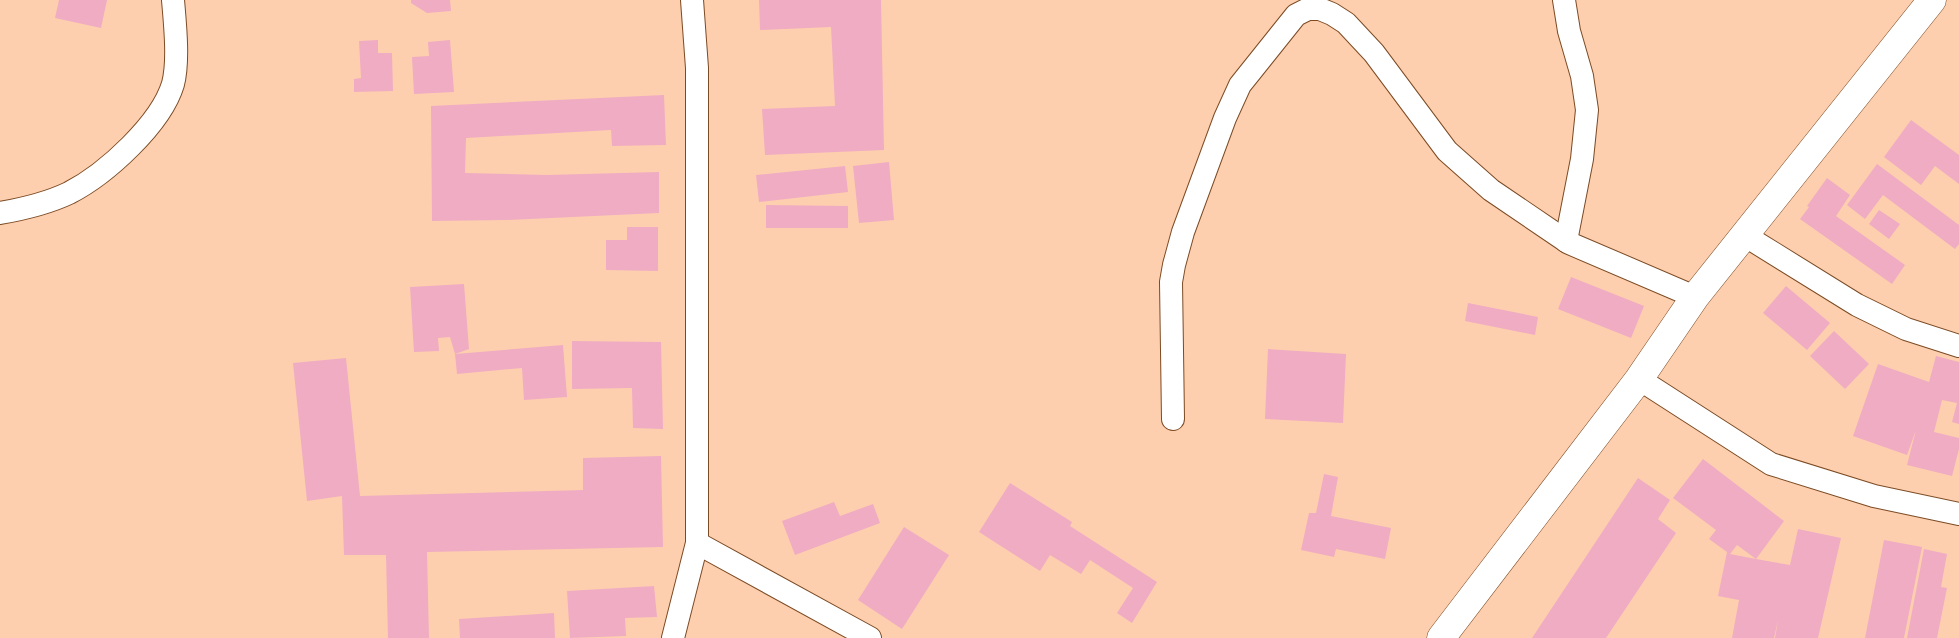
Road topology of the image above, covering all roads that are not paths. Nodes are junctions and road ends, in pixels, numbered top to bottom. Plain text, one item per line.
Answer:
1 (173, 0) edge
2 (692, 0) edge
3 (1564, 0) edge
4 (1932, 0) edge
5 (0, 213) edge
6 (1744, 235) junction
7 (1566, 241) junction
8 (1695, 297) junction
9 (1959, 346) edge
10 (1639, 379) junction
11 (1173, 419) dead end
12 (1959, 514) edge
13 (697, 543) junction
14 (672, 638) edge
15 (870, 638) edge
16 (1441, 638) edge

1 - 5 street
2 - 13 street
3 - 7 street
4 - 6 street
6 - 8 street
6 - 9 street
7 - 8 street
7 - 11 street
8 - 10 street
10 - 12 street
10 - 16 street
13 - 14 street
13 - 15 street

